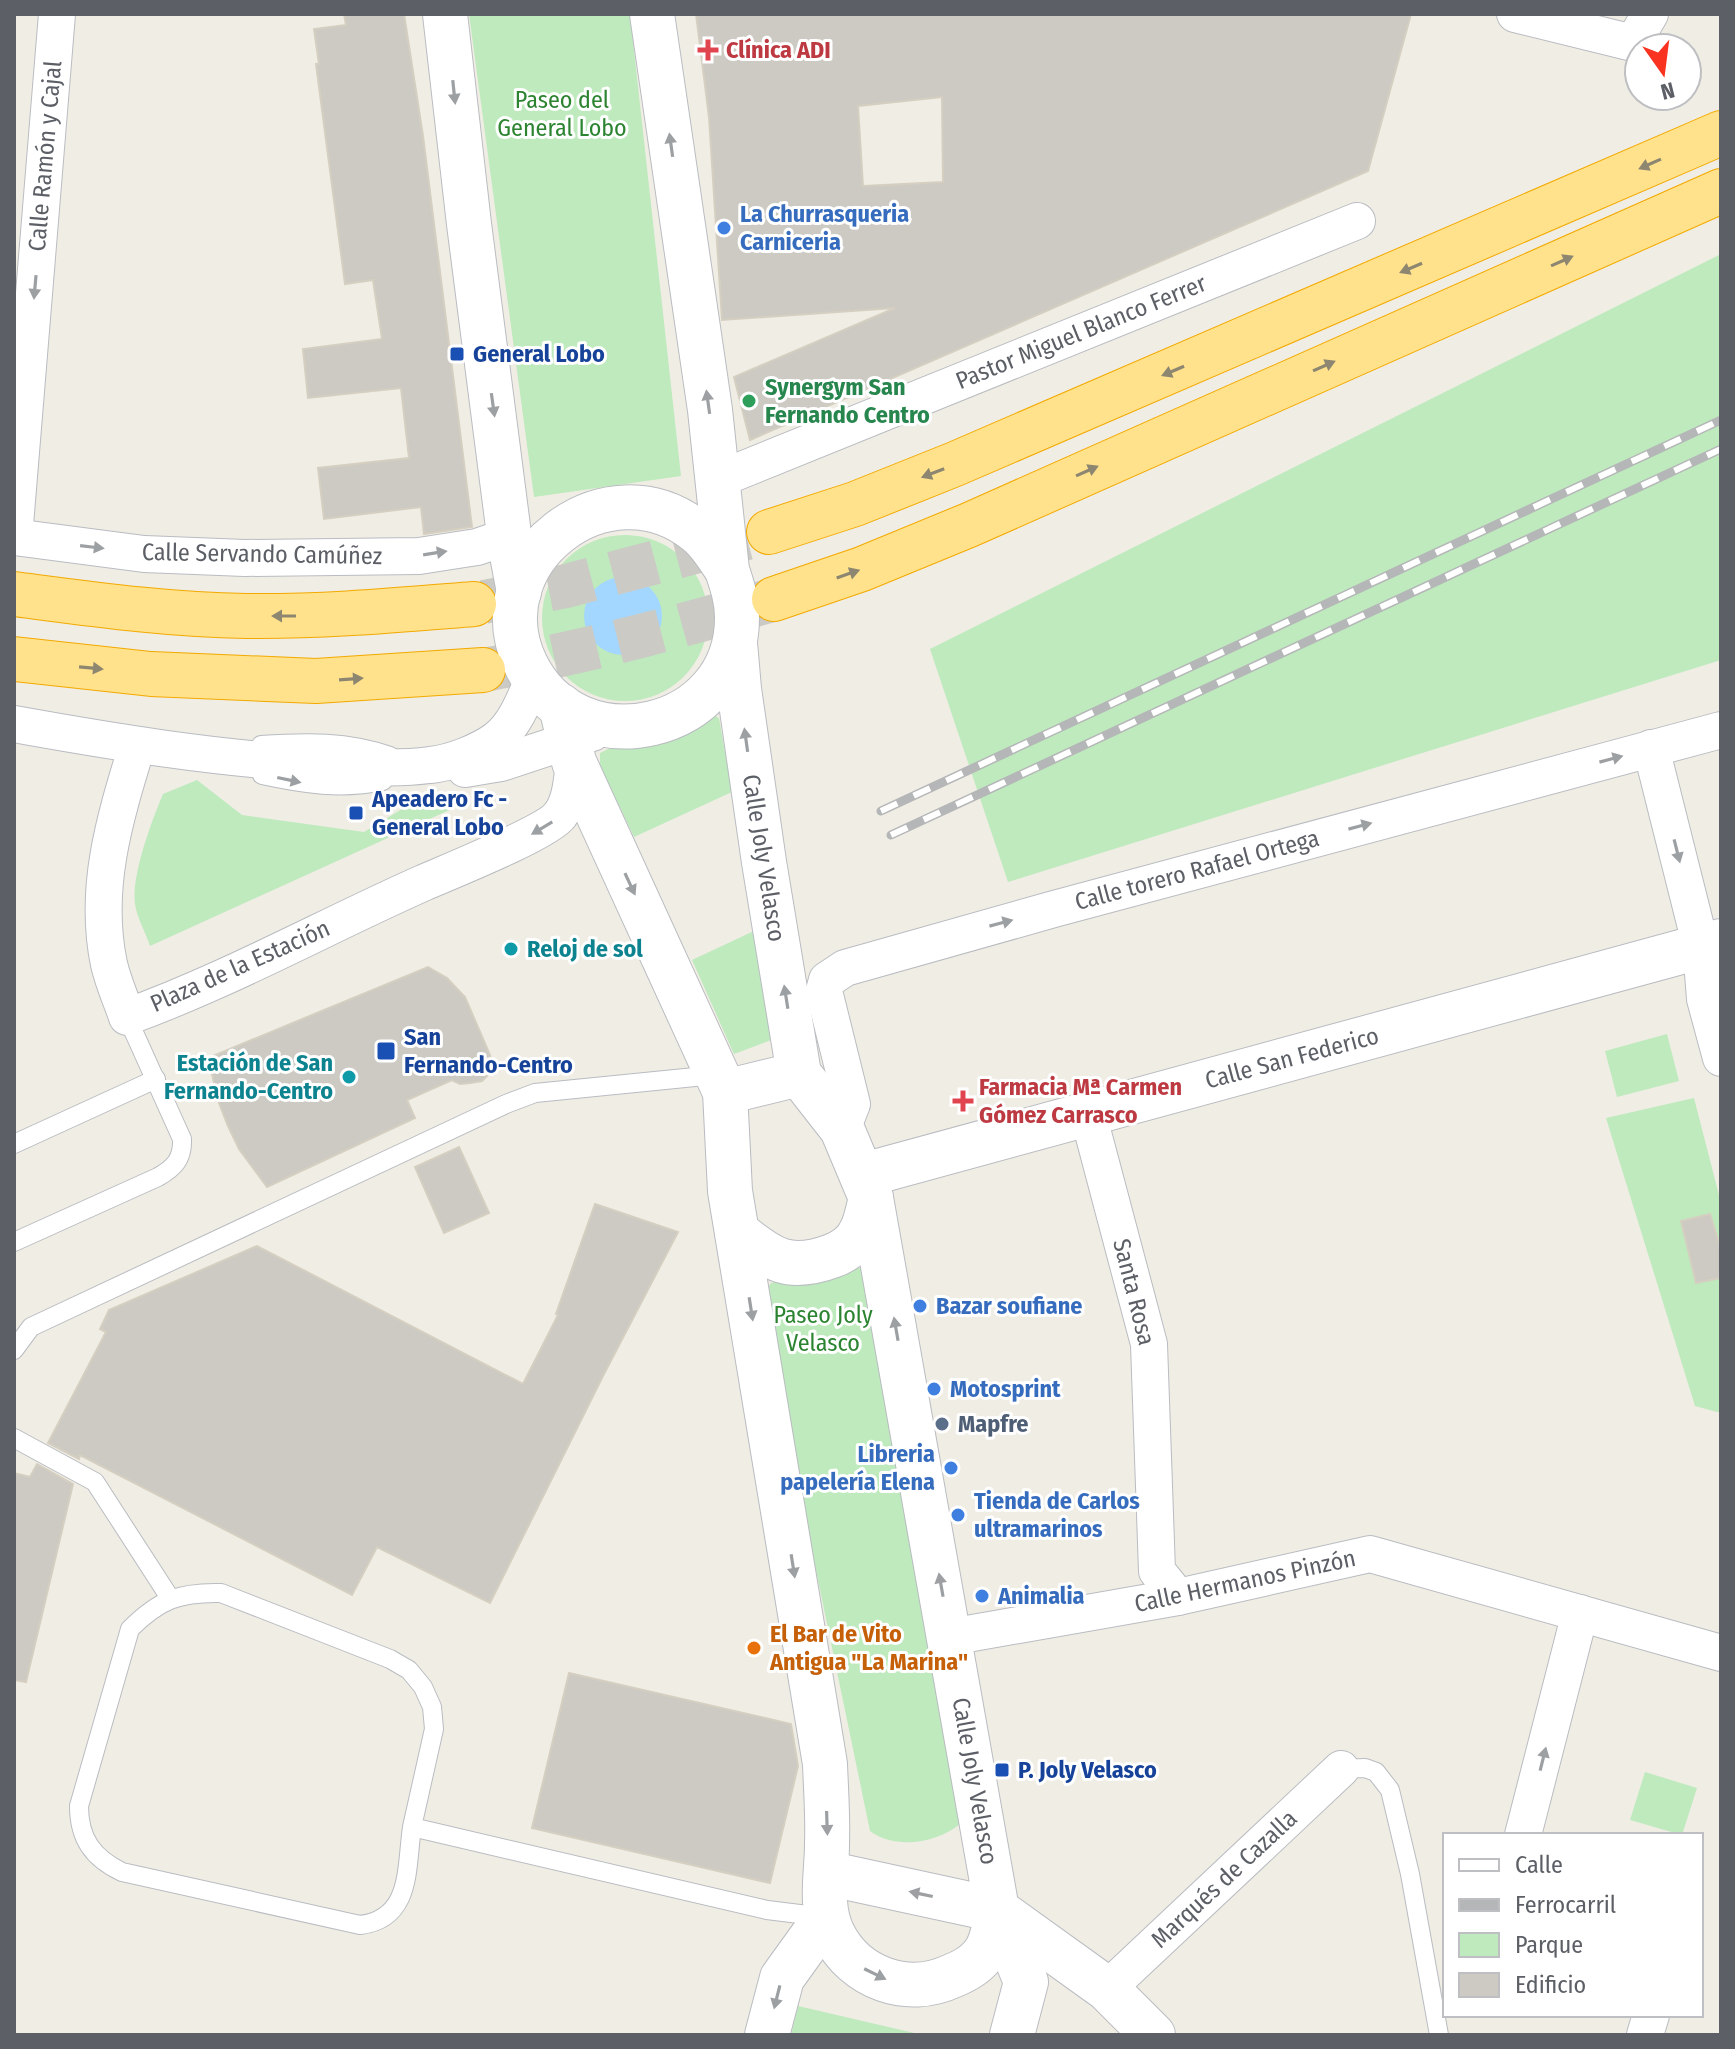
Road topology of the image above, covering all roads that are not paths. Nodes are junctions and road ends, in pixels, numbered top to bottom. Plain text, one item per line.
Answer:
1 (57, 14) edge
2 (445, 14) edge
3 (652, 14) edge
4 (1515, 14) edge
5 (1642, 28) edge
6 (1721, 133) edge
7 (1721, 191) edge
8 (1357, 221) dead end
9 (717, 480) junction
10 (769, 532) tunnel mouth
11 (509, 536) junction
12 (14, 537) edge
13 (727, 570) junction
14 (519, 592) junction
15 (14, 594) edge
16 (774, 599) tunnel mouth
17 (474, 604) tunnel mouth
18 (735, 643) junction
19 (14, 659) edge
20 (483, 670) tunnel mouth
21 (559, 721) junction
22 (14, 724) edge
23 (1721, 730) edge
24 (137, 746) junction
25 (1651, 748) junction
26 (424, 766) junction
27 (1711, 944) edge
28 (127, 1017) junction
29 (1721, 1058) edge
30 (799, 1074) junction
31 (156, 1079) junction
32 (721, 1083) junction
33 (1088, 1114) junction
34 (842, 1129) junction
35 (14, 1144) edge
36 (868, 1186) junction
37 (737, 1232) junction
38 (14, 1242) edge
39 (14, 1350) edge
40 (14, 1438) edge
41 (1168, 1584) junction
42 (170, 1598) junction
43 (1580, 1613) junction
44 (950, 1637) junction
45 (1721, 1653) edge
46 (1341, 1769) joint
47 (412, 1827) junction
48 (1524, 1833) edge
49 (826, 1873) junction
50 (997, 1910) junction
51 (826, 1917) junction
52 (1107, 1989) junction
53 (767, 2035) edge
54 (1012, 2035) edge
55 (1153, 2035) edge
56 (1439, 2035) edge

1 -> 12 street, Calle Ramón y Cajal
2 -> 11 street
9 -> 3 street
4 - 5 street
6 -> 10 highway
16 -> 7 highway
8 - 9 street, Pastor Miguel Blanco Ferrer
9 - 13 street
12 -> 11 street, Calle Servando Camúñez
11 - 14 street
13 - 14 street
13 - 18 street
14 - 21 street
17 -> 15 highway
18 - 21 street
30 -> 18 street, Calle Joly Velasco
19 -> 20 highway
21 - 26 street
21 - 26 street
21 -> 28 street, Plaza de la Estación
21 -> 32 street
22 - 24 street
23 - 25 street, Calle torero Rafael Ortega
24 - 26 street
24 - 28 street, Plaza de la Estación
25 -> 27 street
34 -> 25 street, Calle torero Rafael Ortega
27 - 29 street
27 - 33 street, Calle San Federico
28 - 31 lane
30 - 32 street
30 - 34 street
31 - 35 lane
31 - 38 lane
32 - 37 street
32 - 39 lane
33 - 36 street, Calle San Federico
33 - 41 street, Santa Rosa
34 - 36 street
36 - 37 street
44 -> 36 street, Calle Joly Velasco
37 -> 49 street
40 - 42 lane
41 - 43 street, Calle Hermanos Pinzón
41 - 44 street, Calle Hermanos Pinzón
42 - 47 lane
42 - 47 lane
43 - 45 street, Calle Hermanos Pinzón
48 -> 43 street
44 - 50 street, Calle Joly Velasco
46 - 52 street, Marqués de Cazalla
46 - 56 lane
47 - 51 lane
50 -> 49 street
49 - 51 street
51 -> 50 street
50 - 52 street
50 - 54 street, Calle Joly Velasco
51 -> 53 street
52 - 55 street

